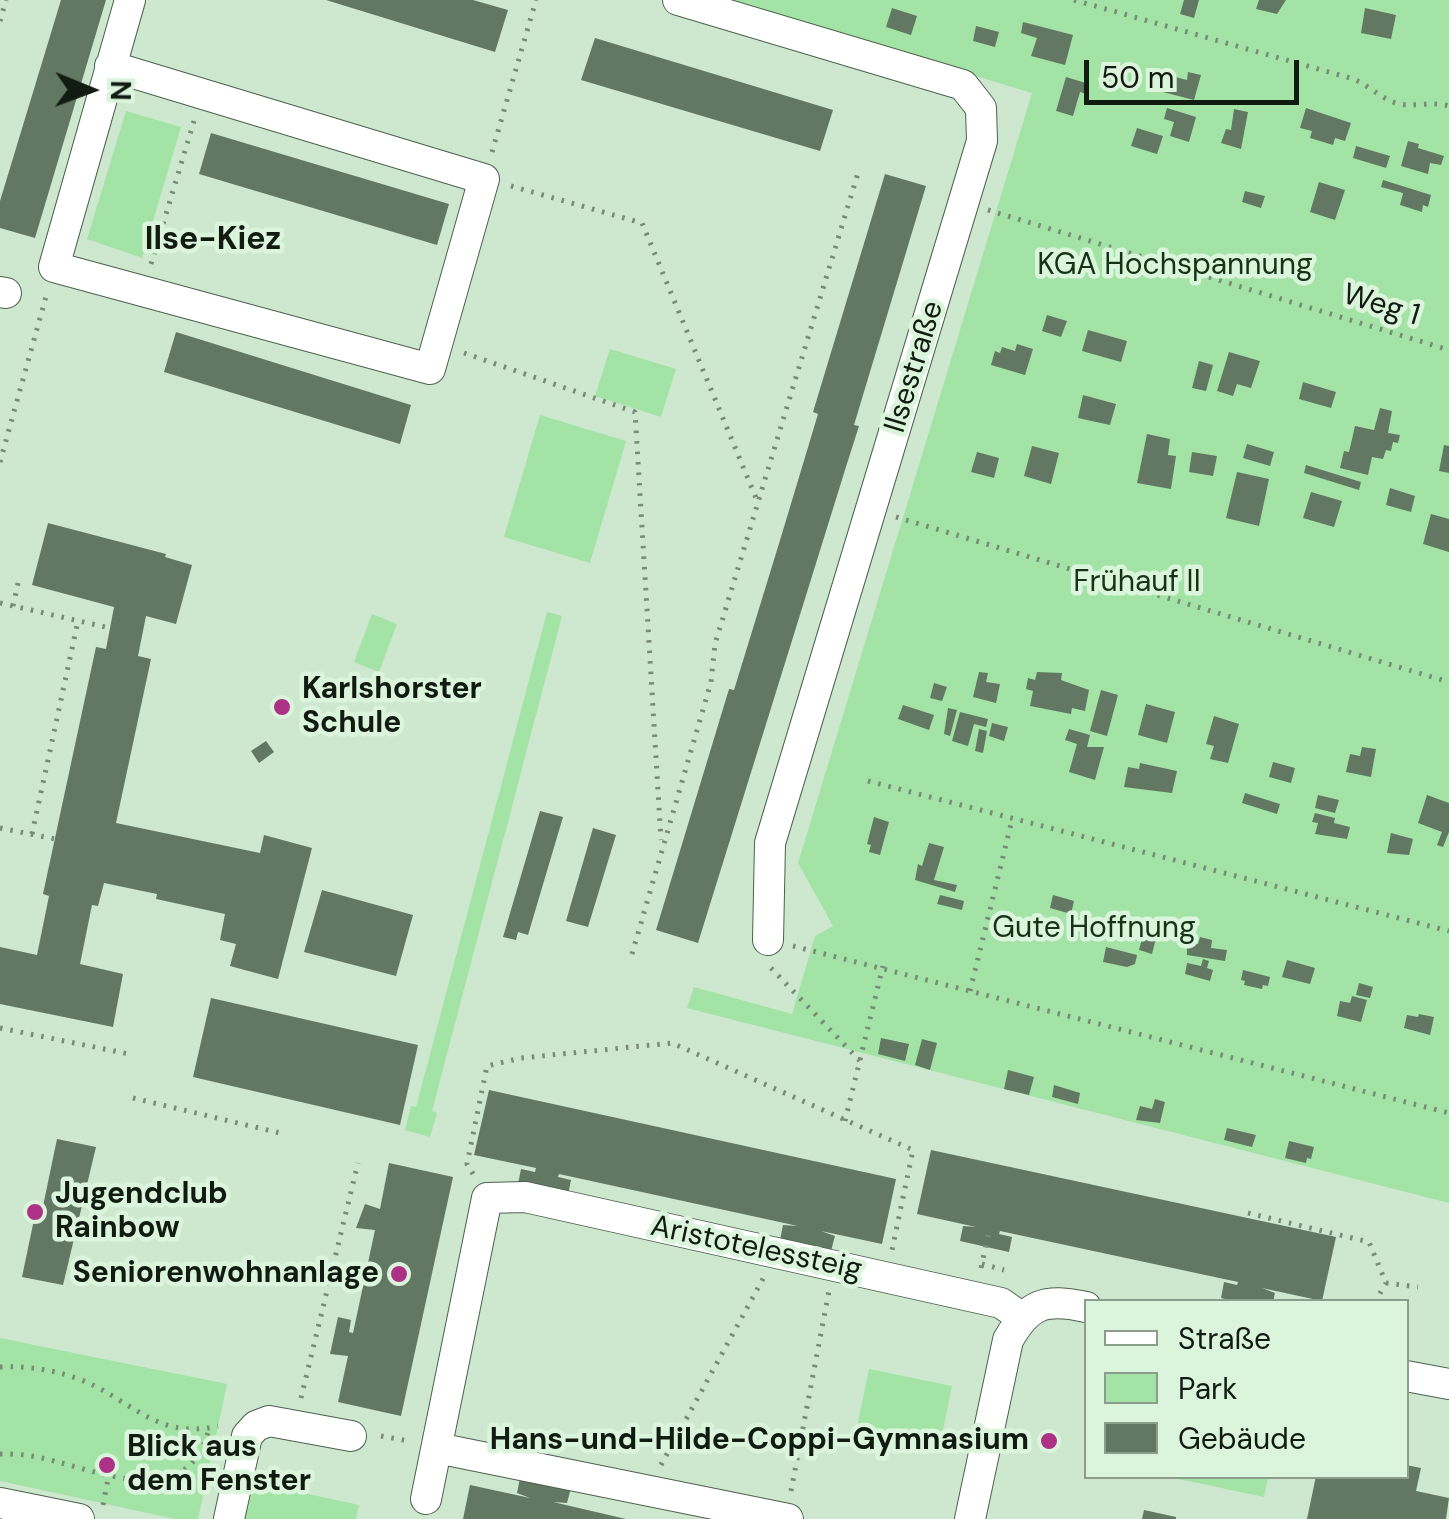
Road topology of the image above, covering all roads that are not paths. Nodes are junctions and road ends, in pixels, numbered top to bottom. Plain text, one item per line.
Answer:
1 (130, 0) edge
2 (678, 0) edge
3 (110, 66) junction
4 (768, 940) road end
5 (1084, 1307) edge
6 (1021, 1318) junction
7 (1409, 1377) edge
8 (1449, 1384) edge
9 (351, 1436) road end
10 (436, 1448) junction
11 (426, 1499) dead end
12 (0, 1503) edge
13 (91, 1513) edge
14 (229, 1519) edge
15 (787, 1519) edge
16 (970, 1519) edge

1 - 3 street
2 - 4 street, Ilsestraße
3 - 3 street
5 - 6 street
6 - 10 street, Aristotelessteig
6 - 16 street
7 - 8 street
9 - 14 street
10 - 11 street
10 - 15 street
12 - 13 street

